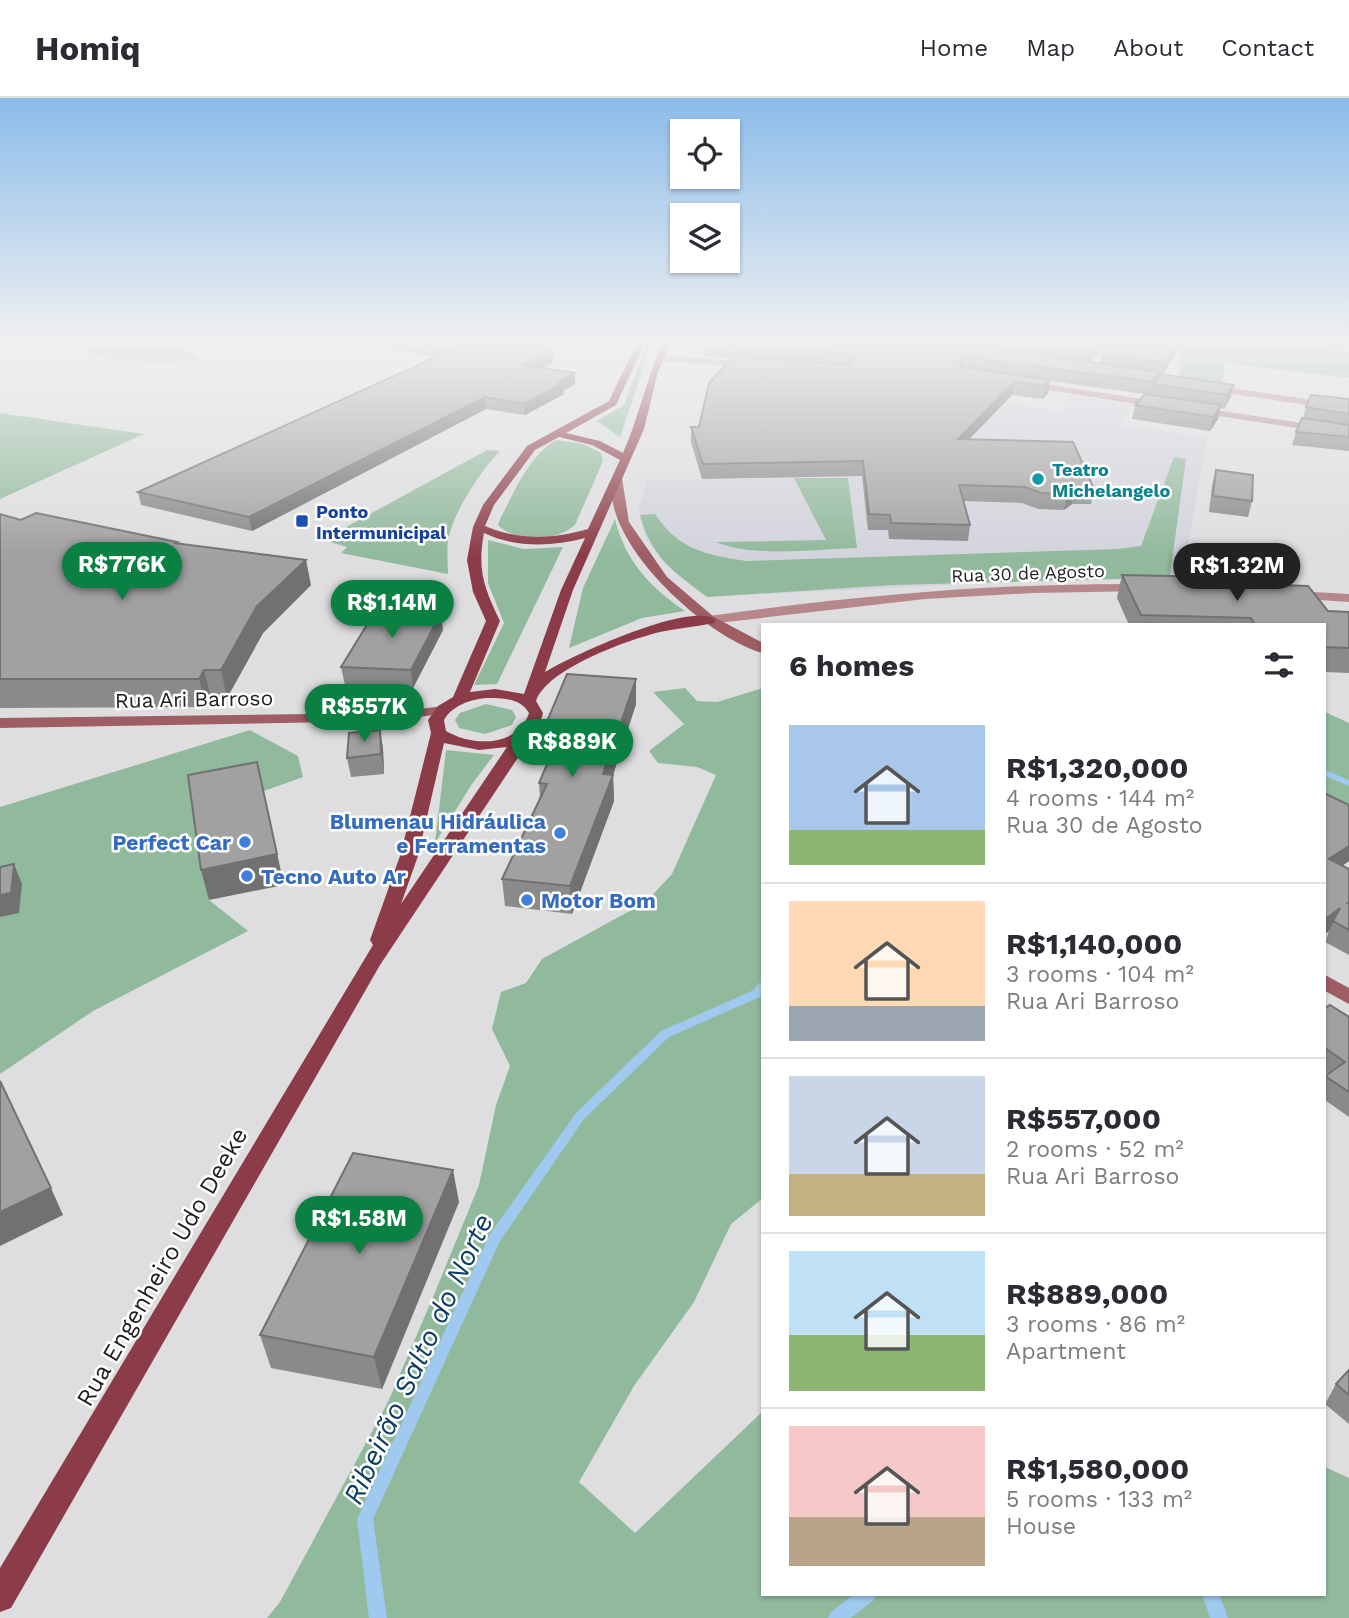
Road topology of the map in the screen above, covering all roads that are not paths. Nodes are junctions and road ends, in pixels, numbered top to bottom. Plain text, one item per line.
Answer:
1 (598, 414) edge
2 (643, 414) edge
3 (1223, 414) edge
4 (556, 433) junction
5 (1349, 433) edge
6 (626, 459) junction
7 (617, 478) junction
8 (479, 527) junction
9 (592, 532) junction
10 (1150, 588) edge
11 (1281, 594) edge
12 (1349, 598) edge
13 (709, 620) junction
14 (761, 648) edge
15 (534, 687) junction
16 (459, 700) junction
17 (528, 702) junction
18 (443, 710) junction
19 (389, 717) junction
20 (0, 723) edge
21 (438, 729) junction
22 (524, 734) junction
23 (371, 963) junction
24 (1326, 983) edge
25 (1349, 997) edge
26 (0, 1597) edge

1 - 4 main road
2 - 6 main road
3 - 5 street
4 - 6 main road
4 - 8 main road
6 - 7 main road
7 - 9 main road
7 - 13 main road
8 - 9 main road
8 - 16 main road
9 - 15 main road
10 - 13 street, Rua 30 de Agosto
11 - 12 street
13 - 14 main road
13 - 15 main road
15 - 17 main road
16 - 17 main road
16 - 18 main road
17 - 22 main road, Rua Engenheiro Udo Deeke
18 - 19 main road, Rua Ari Barroso
18 - 21 main road, Rua Engenheiro Udo Deeke
19 - 20 main road, Rua Ari Barroso
19 - 21 main road, Rua Ari Barroso
21 - 22 main road
21 - 23 main road, Rua Engenheiro Udo Deeke
22 - 23 main road, Rua Engenheiro Udo Deeke
23 - 26 main road, Rua Engenheiro Udo Deeke
24 - 25 main road

